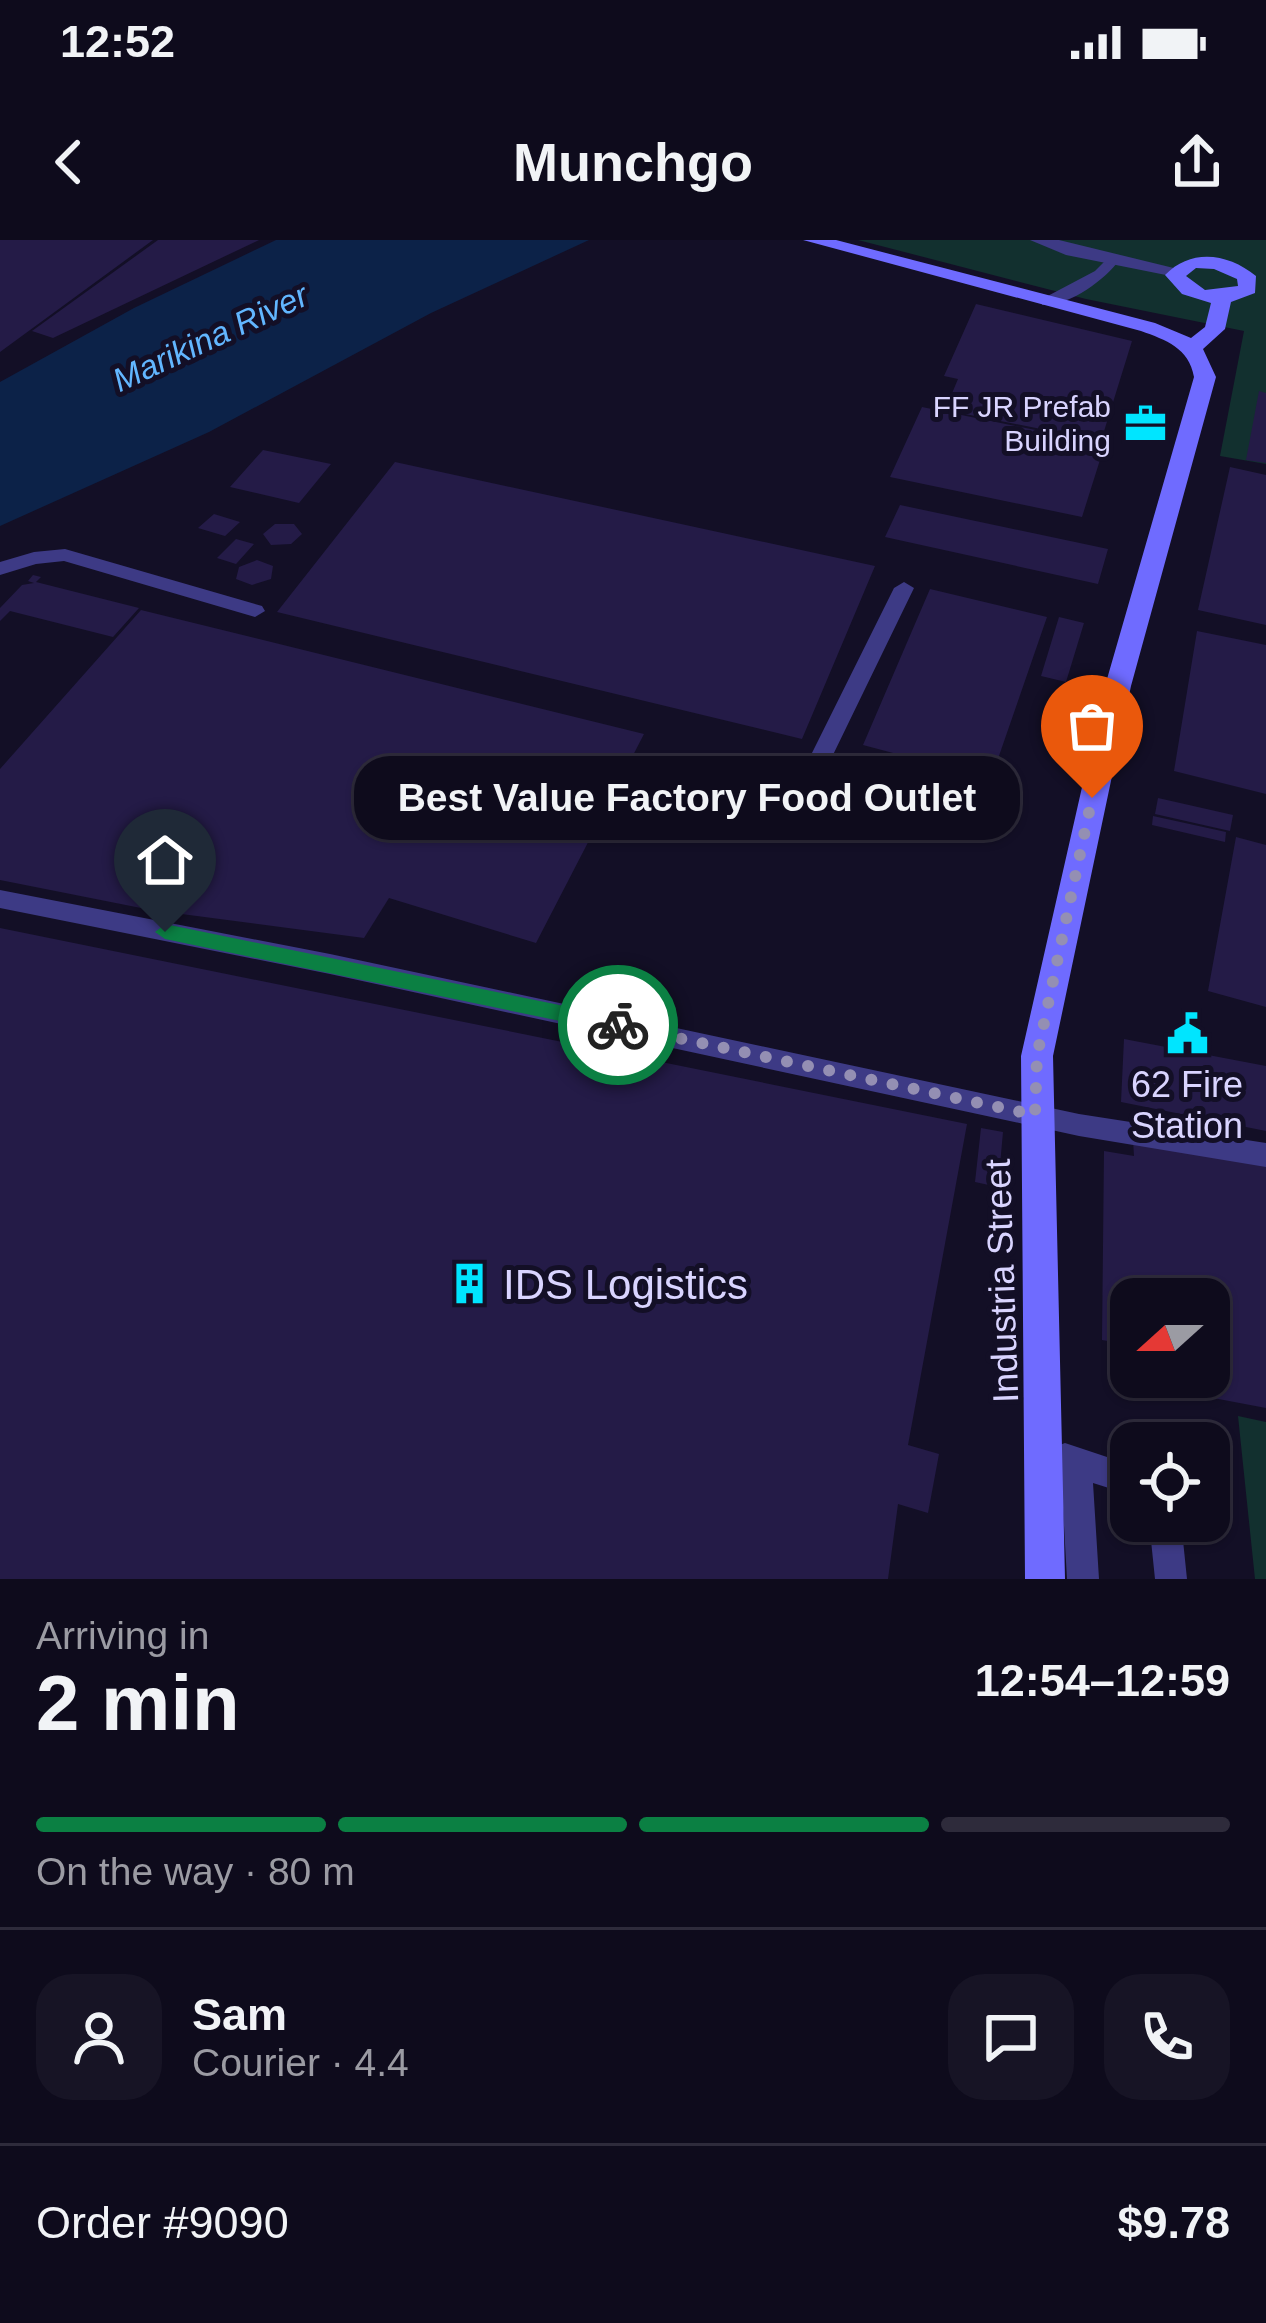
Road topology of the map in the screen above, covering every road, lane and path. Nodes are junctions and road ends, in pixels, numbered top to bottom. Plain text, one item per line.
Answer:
1 (813, 240) edge
2 (1040, 240) edge
3 (1076, 246) edge
4 (1112, 259) junction
5 (1176, 271) junction
6 (1244, 292) junction
7 (1222, 298) junction
8 (1266, 301) edge
9 (1048, 302) junction
10 (1192, 347) junction
11 (0, 569) edge
12 (904, 588) dead end
13 (255, 611) dead end
14 (819, 761) dead end
15 (0, 899) edge
16 (1035, 1115) junction
17 (1266, 1155) edge
18 (1044, 1452) junction
19 (1076, 1462) junction
20 (1110, 1473) edge
21 (1168, 1542) edge
22 (1045, 1579) edge
23 (1083, 1579) edge
24 (1171, 1579) edge

1 - 9 street
2 - 3 street
3 - 4 street
4 - 5 street
4 - 9 lane
5 - 6 street
5 - 7 street
6 - 7 street
6 - 8 street
7 - 10 street
9 - 10 street
10 - 16 street, Industria Street
11 - 13 lane
12 - 14 lane
15 - 16 lane
16 - 17 lane
16 - 18 street, Industria Street
18 - 19 lane
18 - 22 street, Industria Street
19 - 20 lane
19 - 23 lane
21 - 24 lane

